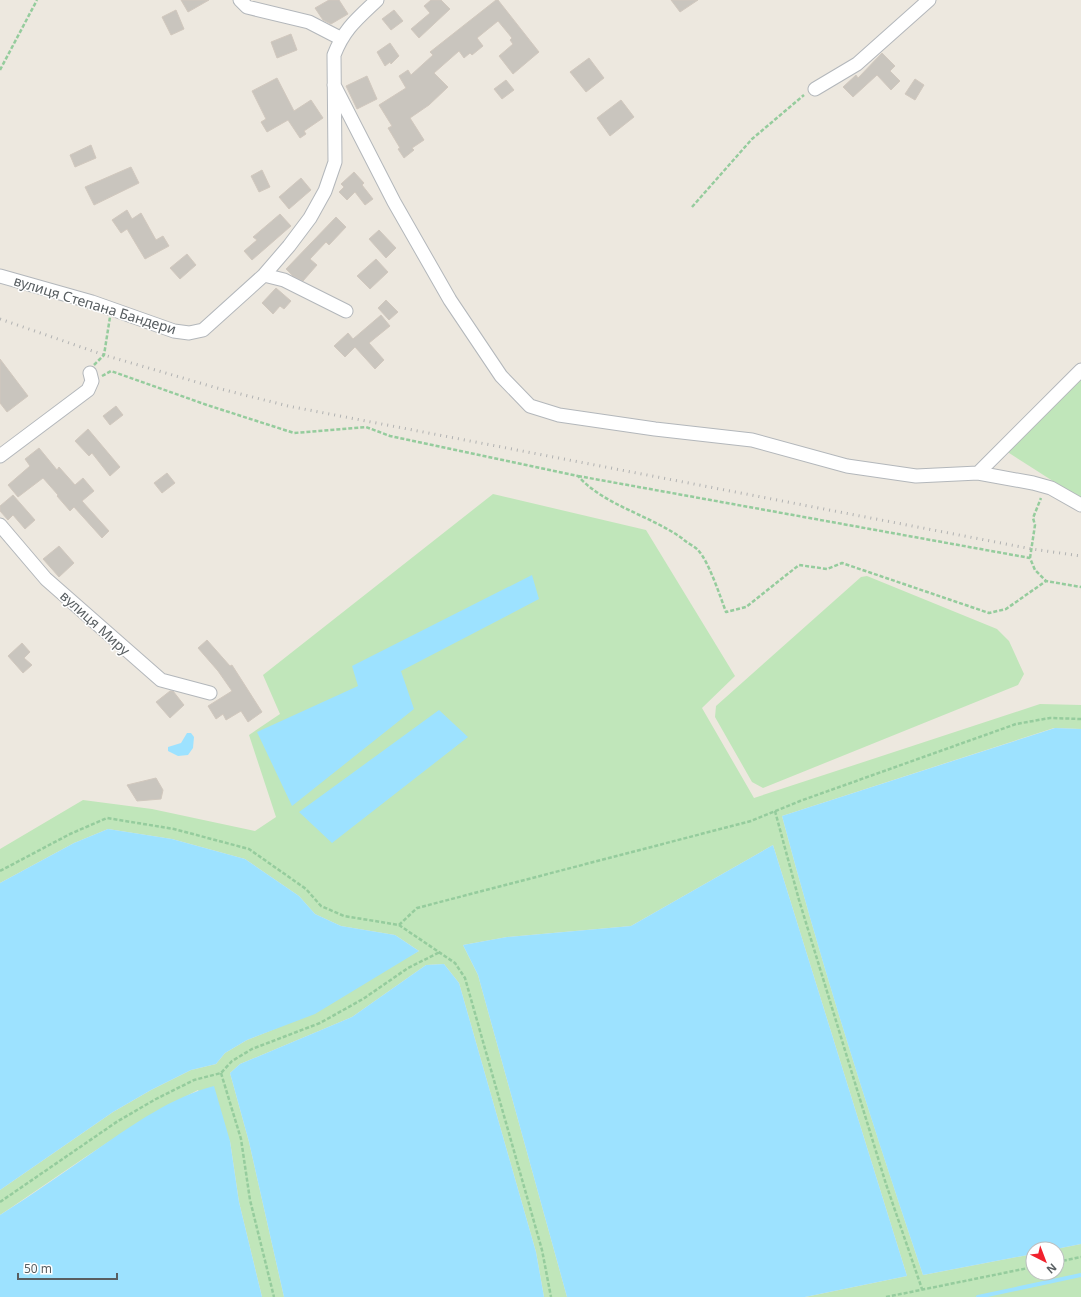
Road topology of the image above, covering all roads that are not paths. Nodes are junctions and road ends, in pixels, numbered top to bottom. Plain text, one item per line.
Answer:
1 (240, 0) edge
2 (377, 0) edge
3 (929, 0) edge
4 (340, 38) junction
5 (334, 85) junction
6 (815, 89) road end
7 (264, 275) junction
8 (0, 276) edge
9 (346, 311) dead end
10 (1081, 370) edge
11 (92, 373) road end
12 (0, 456) edge
13 (978, 473) junction
14 (1081, 505) edge
15 (0, 525) edge
16 (210, 693) dead end

1 - 4 street
2 - 4 street, вулиця Степана Бандери
3 - 6 street
4 - 5 street, вулиця Степана Бандери
5 - 7 street, вулиця Степана Бандери
5 - 13 street
7 - 8 street, вулиця Степана Бандери
7 - 9 street
10 - 13 street
11 - 12 street
13 - 14 street
15 - 16 street, вулиця Миру

